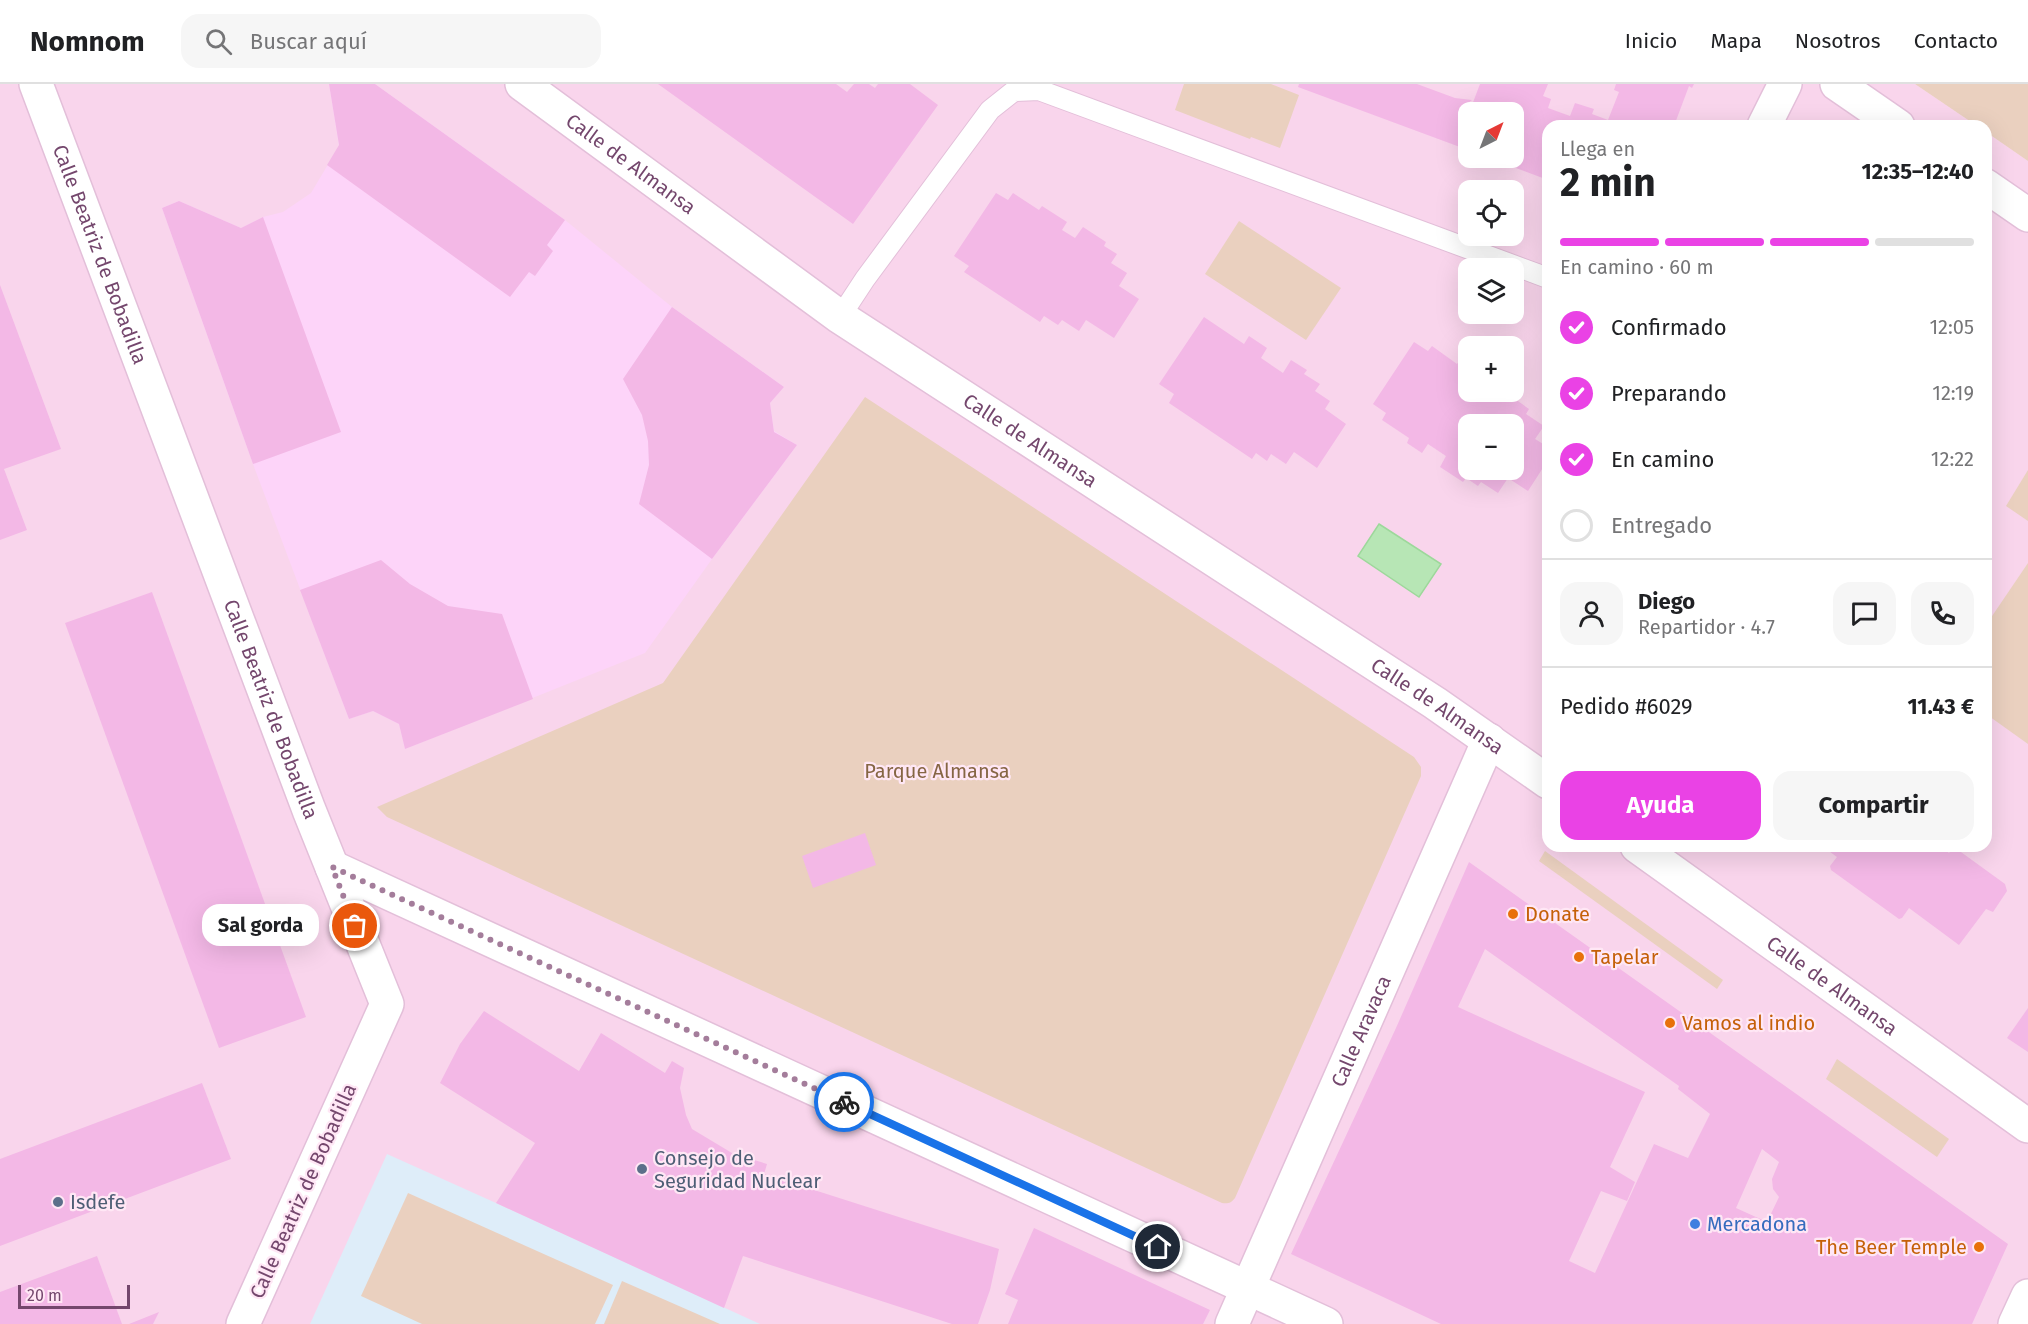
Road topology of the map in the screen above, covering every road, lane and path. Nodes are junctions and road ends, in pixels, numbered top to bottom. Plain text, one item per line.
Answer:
1 (36, 84) edge
2 (522, 84) edge
3 (1785, 84) edge
4 (1837, 84) edge
5 (1767, 120) edge
6 (1889, 120) edge
7 (1992, 190) edge
8 (2028, 215) edge
9 (1542, 276) edge
10 (840, 317) junction
11 (1489, 740) junction
12 (1542, 778) edge
13 (1645, 852) edge
14 (332, 867) junction
15 (2028, 1126) edge
16 (1246, 1288) junction
17 (2028, 1296) edge
18 (243, 1324) edge
19 (1232, 1324) edge
20 (1326, 1324) edge
21 (2016, 1324) edge

1 - 14 street, Calle Beatriz de Bobadilla
2 - 10 street, Calle de Almansa
3 - 5 street
4 - 6 street
7 - 8 street
9 - 10 lane
10 - 11 street, Calle de Almansa
11 - 12 street, Calle de Almansa
11 - 16 street, Calle Aravaca
13 - 15 street, Calle de Almansa
14 - 16 street
14 - 18 street, Calle Beatriz de Bobadilla
16 - 19 street, Calle Aravaca
16 - 20 street
17 - 21 street

